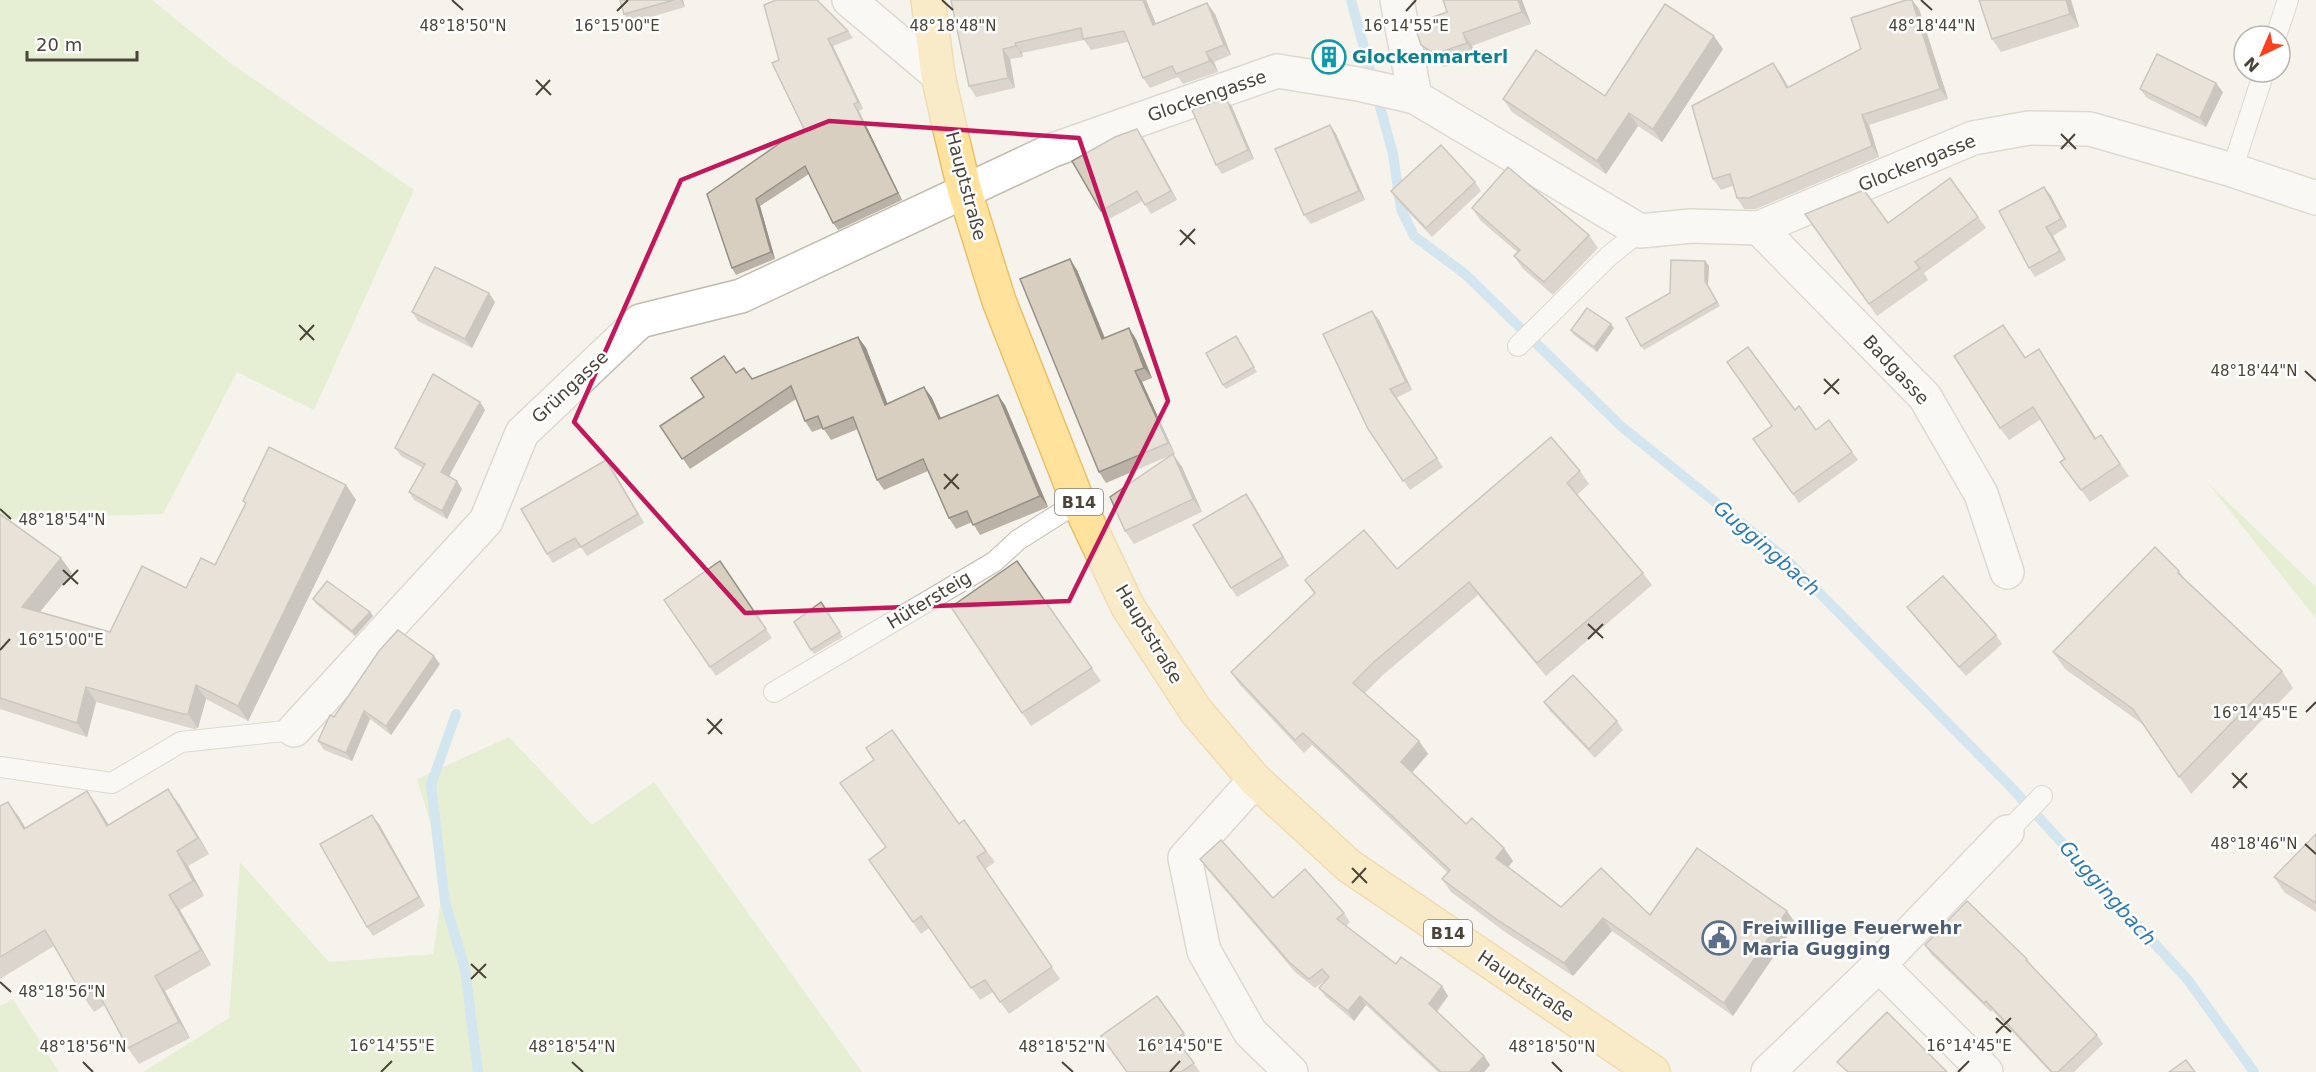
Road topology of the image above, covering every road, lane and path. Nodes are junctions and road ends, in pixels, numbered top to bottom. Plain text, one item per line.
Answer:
1 (849, 0) edge
2 (928, 0) edge
3 (1397, 0) edge
4 (2288, 0) edge
5 (2280, 24) edge
6 (938, 75) junction
7 (2260, 84) edge
8 (1406, 95) junction
9 (2232, 170) junction
10 (965, 192) junction
11 (2316, 198) edge
12 (1759, 228) junction
13 (1640, 231) junction
14 (1520, 344) dead end
15 (1078, 502) junction
16 (2007, 572) dead end
17 (774, 692) dead end
18 (294, 730) joint
19 (0, 766) edge
20 (1255, 780) junction
21 (2042, 796) dead end
22 (2007, 832) joint
23 (1879, 965) junction
24 (1291, 1072) edge
25 (1653, 1072) edge
26 (1768, 1072) edge
27 (1986, 1072) edge

1 - 6 street
2 - 6 main road, Hauptstraße / B14
3 - 8 street
4 - 5 lane
6 - 10 main road, Hauptstraße / B14
7 - 9 lane
8 - 10 street, Glockengasse
8 - 13 street, Glockengasse
9 - 11 street, Glockengasse
9 - 12 street, Glockengasse
10 - 15 main road, Hauptstraße / B14
10 - 18 street, Grüngasse
12 - 13 street, Glockengasse
12 - 16 street, Badgasse
13 - 14 lane
15 - 17 lane, Hütersteig
15 - 20 main road, Hauptstraße / B14
18 - 19 lane
20 - 24 street
20 - 25 main road, Hauptstraße / B14
21 - 22 lane
22 - 23 street
23 - 26 street
23 - 27 street

